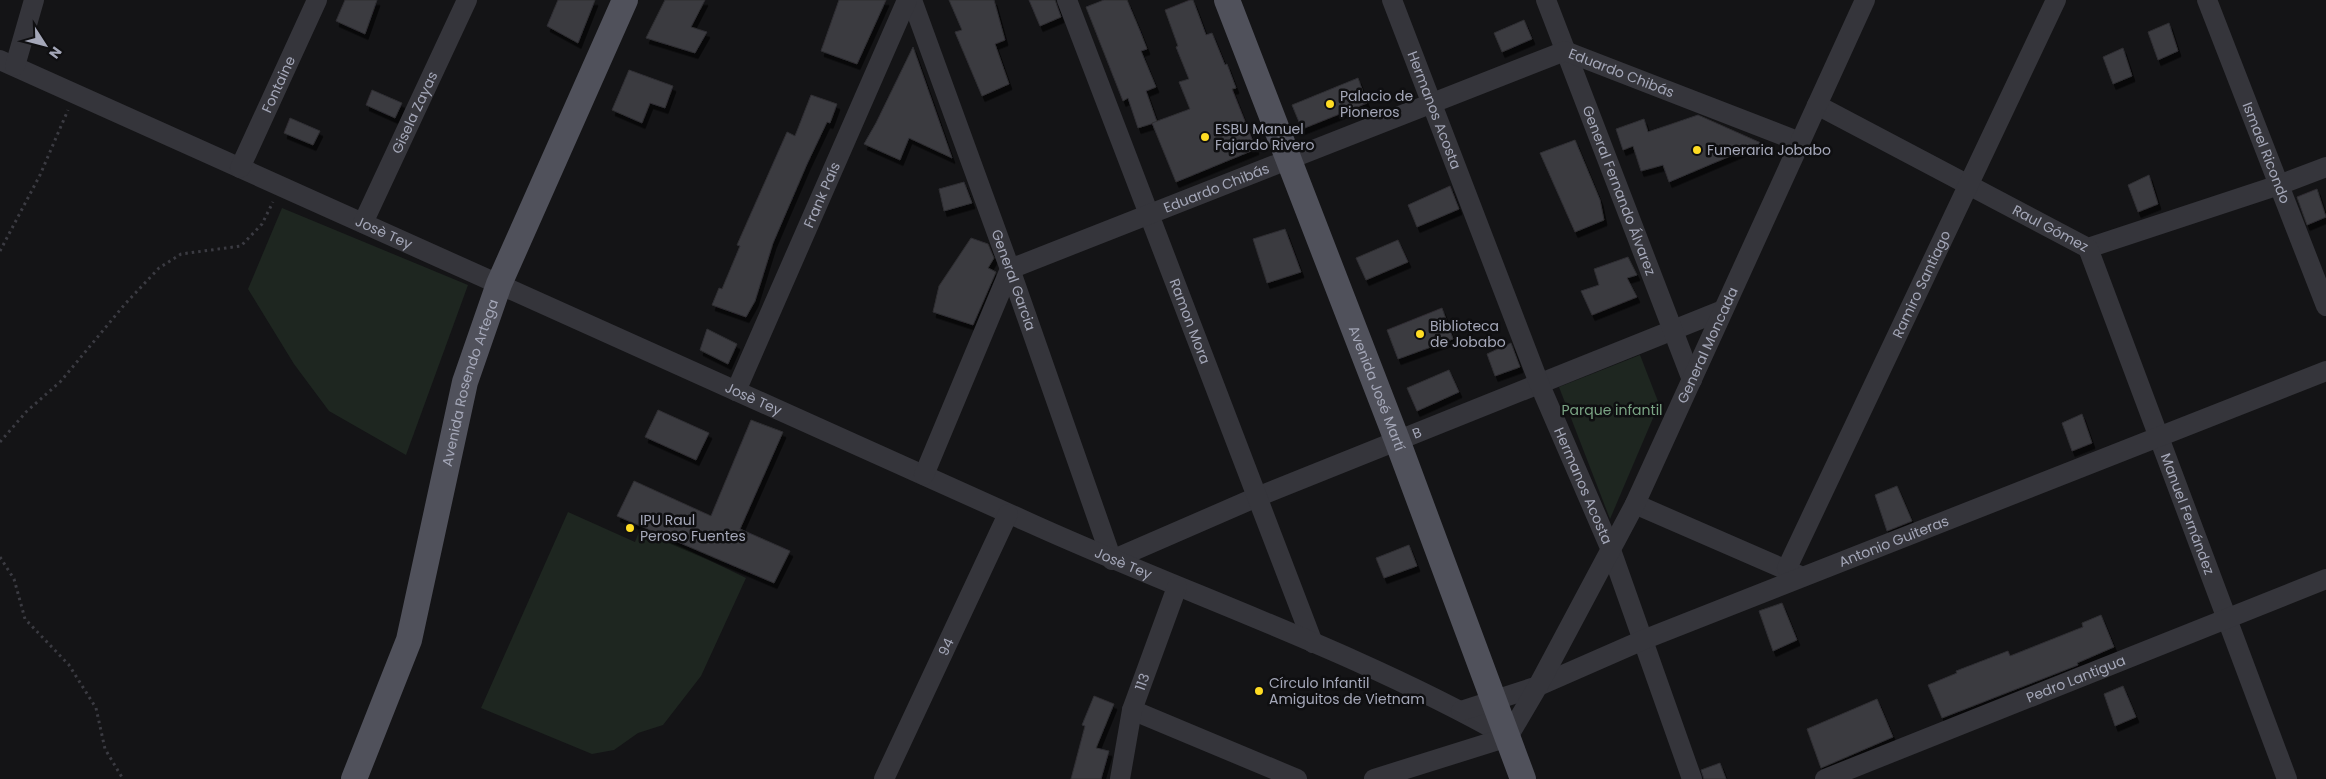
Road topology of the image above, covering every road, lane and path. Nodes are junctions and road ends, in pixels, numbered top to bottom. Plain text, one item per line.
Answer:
1 (34, 0) edge
2 (317, 0) edge
3 (467, 0) edge
4 (625, 0) edge
5 (907, 0) edge
6 (912, 0) edge
7 (1067, 0) edge
8 (1227, 0) edge
9 (1392, 0) edge
10 (1546, 0) edge
11 (1865, 0) edge
12 (2056, 0) edge
13 (2207, 0) edge
14 (1565, 51) junction
15 (7, 63) edge
16 (76, 94) junction
17 (1432, 103) junction
18 (1817, 105) junction
19 (1800, 142) junction
20 (1288, 159) junction
21 (2326, 167) edge
22 (240, 168) junction
23 (1968, 185) junction
24 (2279, 185) junction
25 (280, 186) junction
26 (1149, 214) junction
27 (363, 223) junction
28 (2088, 248) junction
29 (0, 251) edge
30 (1010, 269) junction
31 (499, 284) junction
32 (2326, 306) edge
33 (1724, 310) junction
34 (1672, 330) junction
35 (2326, 371) edge
36 (1692, 380) junction
37 (1539, 383) junction
38 (736, 391) junction
39 (2160, 436) junction
40 (1397, 440) junction
41 (0, 442) edge
42 (924, 476) junction
43 (1257, 497) junction
44 (1635, 504) junction
45 (1008, 514) junction
46 (1611, 550) junction
47 (0, 556) edge
48 (1112, 560) junction
49 (1795, 573) junction
50 (2326, 579) edge
51 (1176, 587) junction
52 (2226, 619) junction
53 (1643, 640) junction
54 (1313, 643) junction
55 (1538, 686) junction
56 (1493, 700) junction
57 (1132, 710) junction
58 (1461, 710) junction
59 (1508, 736) junction
60 (123, 779) edge
61 (354, 779) edge
62 (884, 779) edge
63 (1120, 779) edge
64 (1297, 779) edge
65 (1374, 779) edge
66 (1523, 779) edge
67 (1692, 779) edge
68 (1825, 779) edge
69 (2287, 779) edge

1 - 15 street
2 - 22 street, Fontaine
3 - 27 street, Gisela Zayas
4 - 31 main road, Avenida Rosendo Artega
5 - 38 street, Frank País
6 - 30 street, General Garcia
7 - 26 street, Ramon Mora
8 - 20 main road, Avenida José Martí
9 - 17 street, Hermanos Acosta
10 - 14 street, General Fernando Álvarez
11 - 18 street, General Moncada
12 - 23 street, Ramiro Santiago
13 - 24 street, Ismael Ricondo
14 - 17 street, Eduardo Chibás
14 - 19 street, Eduardo Chibás
14 - 34 street, General Fernando Álvarez
15 - 16 street, Josè Tey
16 - 22 street, Josè Tey
16 - 29 path
17 - 20 street, Eduardo Chibás
17 - 37 street, Hermanos Acosta
18 - 19 street, General Moncada
18 - 23 street, Raul Gómez
19 - 33 street, General Moncada
20 - 26 street, Eduardo Chibás
20 - 40 main road, Avenida José Martí
21 - 24 street, Raul Gómez
22 - 25 street, Josè Tey
23 - 28 street, Raul Gómez
23 - 49 street, Ramiro Santiago
24 - 28 street, Raul Gómez
24 - 32 street, Ismael Ricondo
25 - 27 street, Josè Tey
25 - 41 path
26 - 30 street, Eduardo Chibás
26 - 43 street, Ramon Mora
27 - 31 street, Josè Tey
28 - 39 street, Manuel Fernández
30 - 42 street
30 - 48 street, General Garcia
31 - 38 street, Josè Tey
31 - 61 main road, Avenida Rosendo Artega
33 - 34 street, B
33 - 36 street, General Moncada
34 - 36 street, General Fernando Álvarez
34 - 37 street, B
35 - 39 street, Antonio Guiteras
36 - 44 street, General Moncada
37 - 40 street, B
37 - 46 street, Hermanos Acosta
38 - 42 street, Josè Tey
39 - 49 street, Antonio Guiteras
39 - 52 street, Manuel Fernández
40 - 43 street, B
40 - 56 main road, Avenida José Martí
42 - 45 street, Josè Tey
43 - 48 street, B
43 - 54 street, Ramon Mora
44 - 46 street, General Moncada
44 - 49 street
45 - 48 street, Josè Tey
45 - 62 street, 94
46 - 53 street, Hermanos Acosta
46 - 55 street, General Moncada
47 - 60 path
48 - 51 street, Josè Tey
49 - 53 street, Antonio Guiteras
50 - 52 street, Pedro Lantigua
51 - 54 street, Josè Tey
51 - 57 street, 113
52 - 68 street, Pedro Lantigua
52 - 69 street, Manuel Fernández
53 - 55 street, Antonio Guiteras
53 - 67 street, Hermanos Acosta
54 - 58 street, Josè Tey
55 - 56 street, Antonio Guiteras
55 - 59 street, General Moncada
56 - 58 street, Antonio Guiteras
56 - 59 main road, Avenida José Martí
57 - 63 street, 113
57 - 64 street
58 - 59 street, Josè Tey
59 - 65 street
59 - 66 main road, Avenida José Martí

